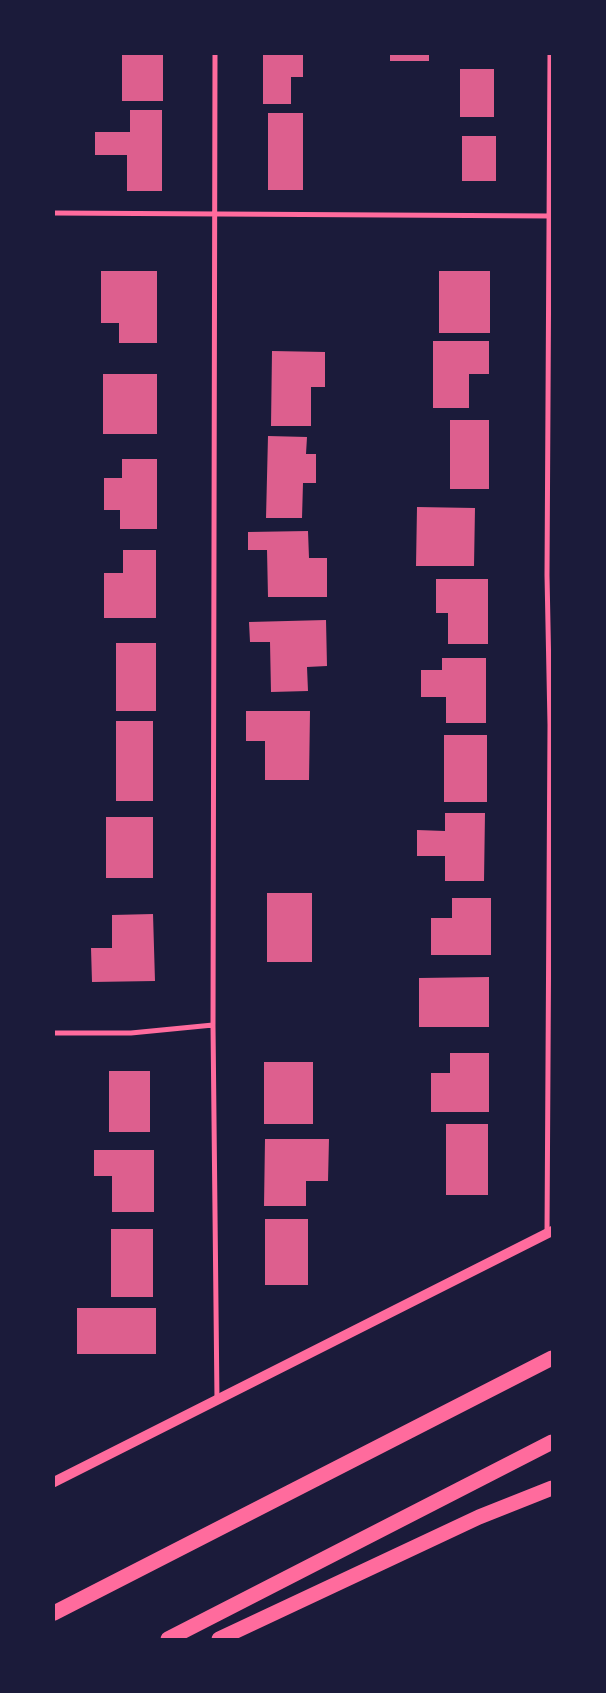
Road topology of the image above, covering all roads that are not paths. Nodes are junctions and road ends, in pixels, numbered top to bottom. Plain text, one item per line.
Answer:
1 (215, 54) edge
2 (550, 54) edge
3 (54, 213) edge
4 (214, 214) junction
5 (551, 216) edge
6 (213, 1025) junction
7 (54, 1033) edge
8 (549, 1232) edge
9 (552, 1358) edge
10 (217, 1400) junction
11 (552, 1442) edge
12 (54, 1482) edge
13 (552, 1488) edge
14 (54, 1613) edge
15 (168, 1639) edge
16 (219, 1639) edge

1 - 4 street
2 - 5 street
3 - 4 street
4 - 5 street
4 - 6 street
5 - 8 street
6 - 7 street
6 - 10 street
8 - 10 main road
9 - 14 highway
10 - 12 main road
11 - 15 highway
13 - 16 highway

